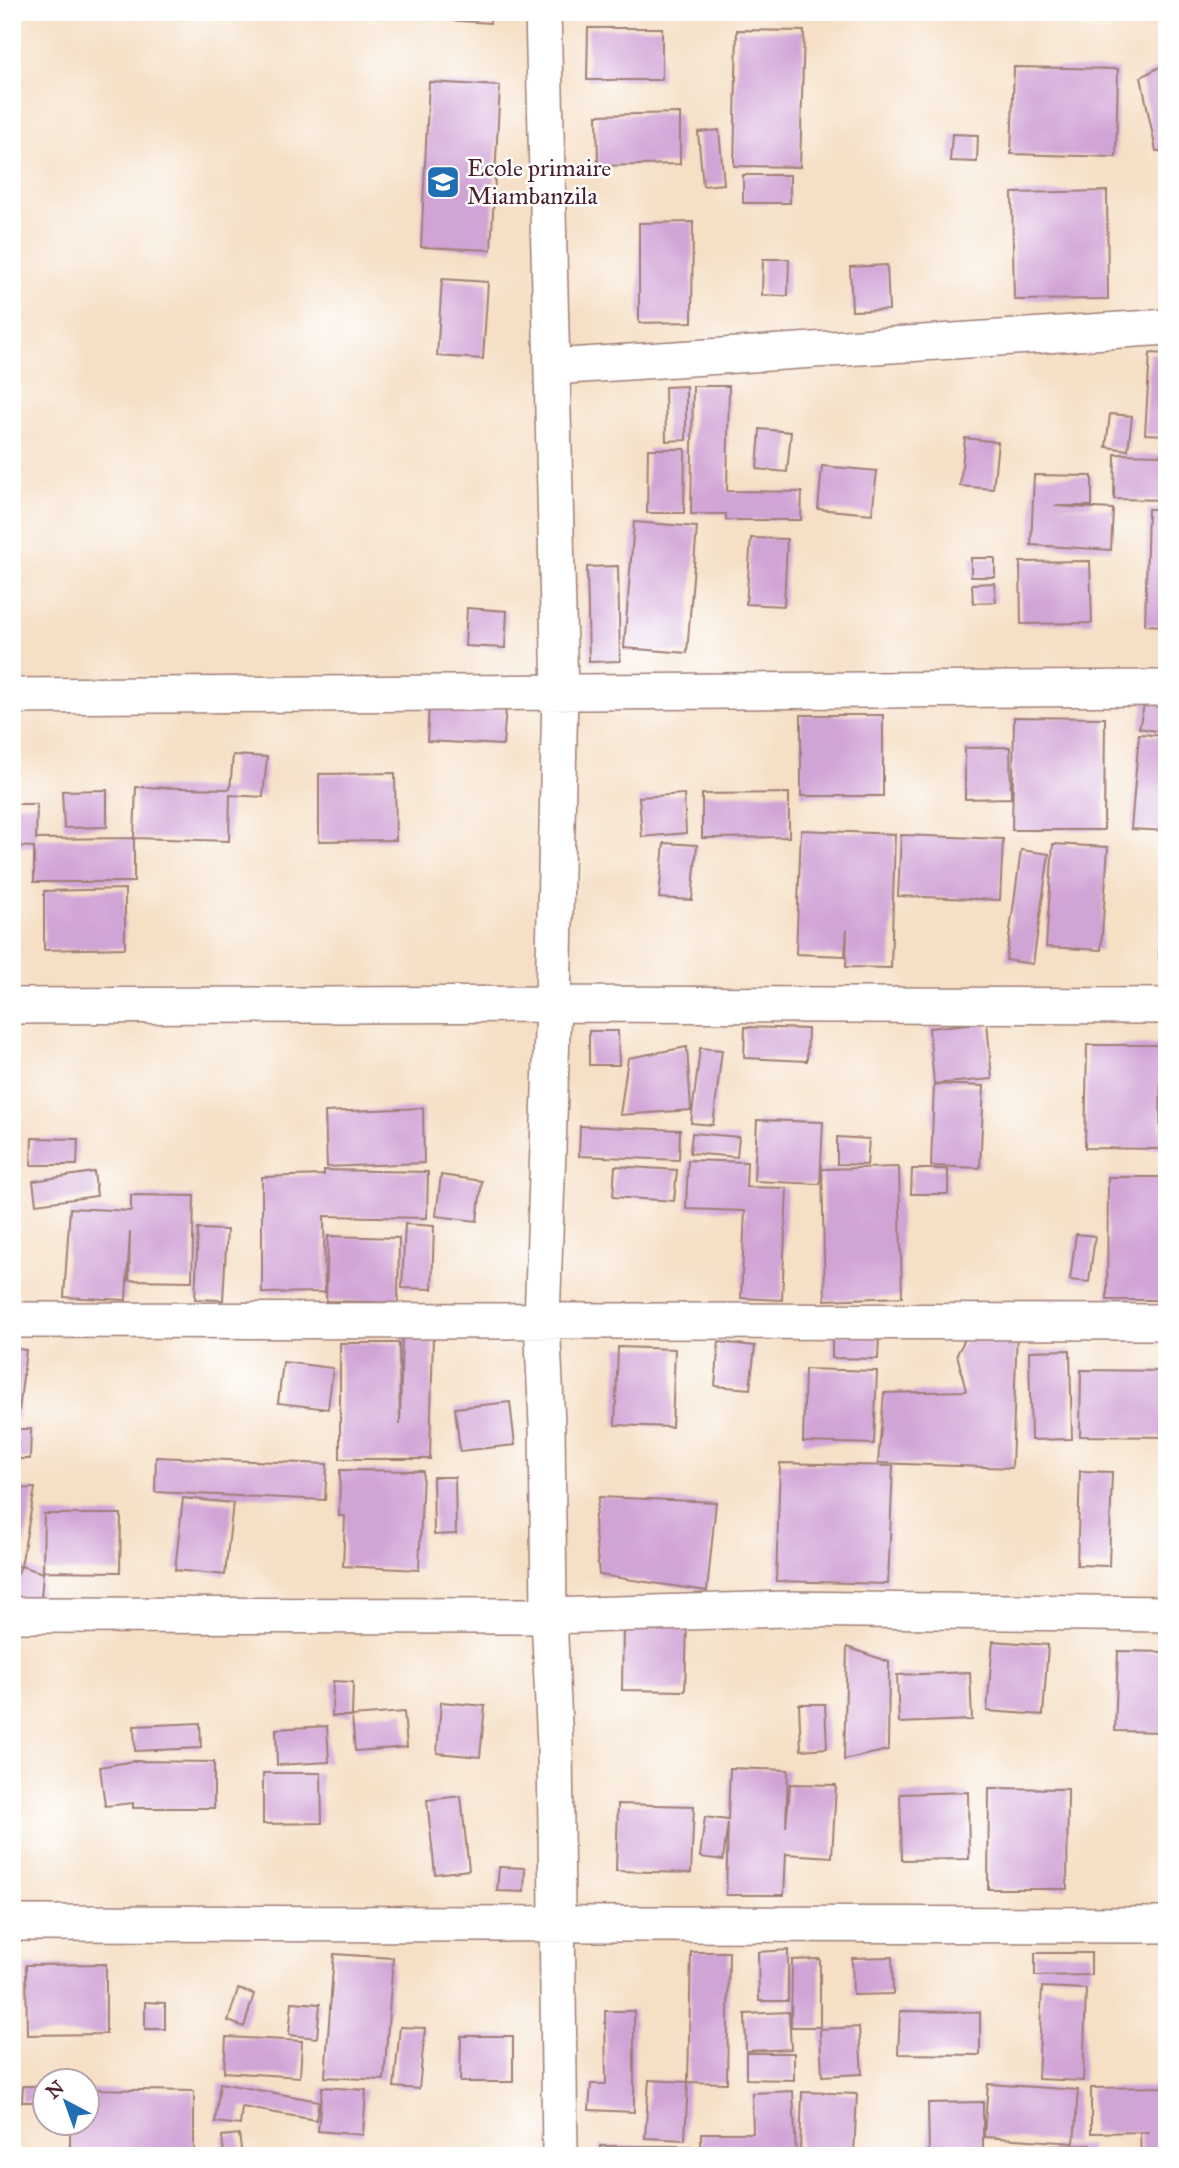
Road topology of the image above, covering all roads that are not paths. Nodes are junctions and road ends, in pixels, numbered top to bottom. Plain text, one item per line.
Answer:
1 (543, 12) edge
2 (1167, 327) edge
3 (552, 367) junction
4 (1167, 688) edge
5 (560, 692) junction
6 (12, 696) edge
7 (553, 1004) junction
8 (12, 1006) edge
9 (1167, 1006) edge
10 (12, 1321) edge
11 (542, 1321) junction
12 (1167, 1322) edge
13 (1167, 1614) edge
14 (12, 1615) edge
15 (549, 1616) junction
16 (12, 1923) edge
17 (556, 1924) junction
18 (1167, 1925) edge
19 (560, 2156) edge

1 - 3 street
2 - 3 street
3 - 5 street
4 - 5 street
5 - 6 street
5 - 7 street
7 - 8 street
7 - 9 street
7 - 11 street
10 - 11 street
11 - 12 street
11 - 15 street
13 - 15 street
14 - 15 street
15 - 17 street
16 - 17 street
17 - 18 street
17 - 19 street

